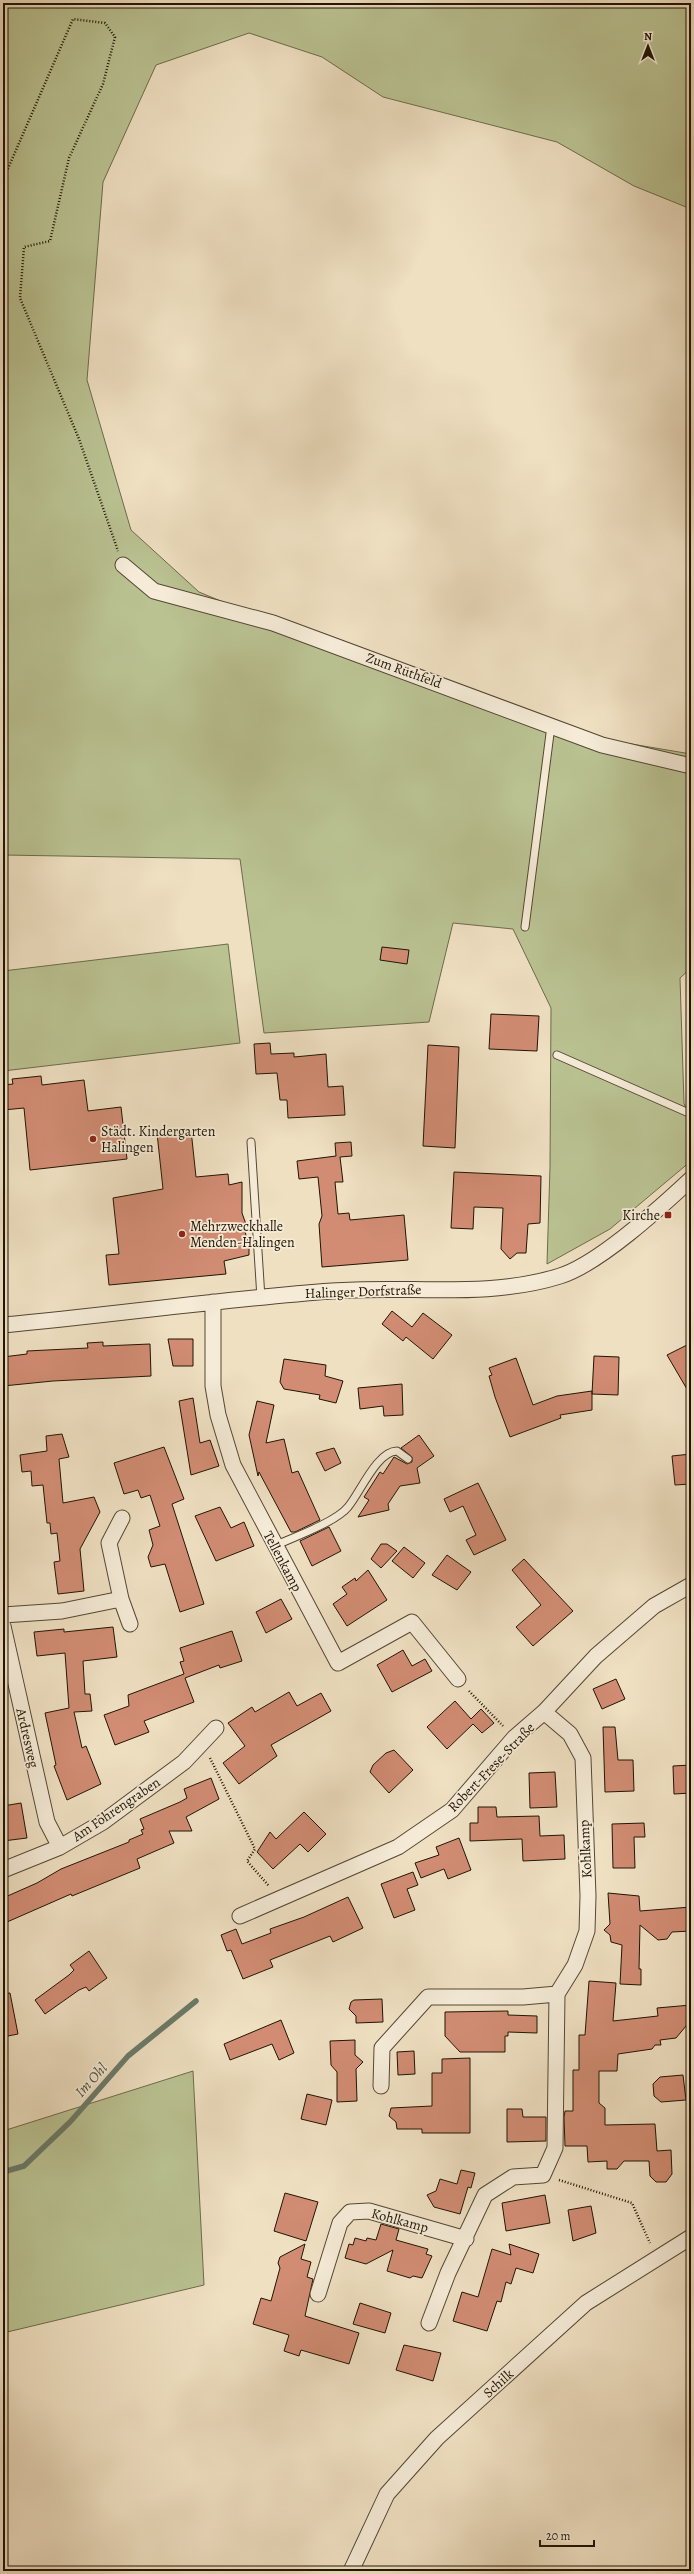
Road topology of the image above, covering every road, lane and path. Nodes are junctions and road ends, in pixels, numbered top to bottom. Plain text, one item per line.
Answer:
1 (3, 180) edge
2 (123, 565) joint
3 (551, 726) junction
4 (691, 766) edge
5 (525, 927) dead end
6 (558, 1055) dead end
7 (691, 1114) edge
8 (251, 1142) dead end
9 (691, 1179) edge
10 (261, 1298) junction
11 (213, 1302) junction
12 (3, 1325) edge
13 (408, 1459) dead end
14 (122, 1518) dead end
15 (274, 1546) junction
16 (691, 1585) edge
17 (121, 1599) junction
18 (3, 1615) edge
19 (130, 1624) dead end
20 (3, 1626) edge
21 (458, 1679) joint
22 (544, 1712) junction
23 (216, 1728) dead end
24 (514, 1738) junction
25 (202, 1742) junction
26 (60, 1847) junction
27 (3, 1870) edge
28 (280, 1898) junction
29 (240, 1916) dead end
30 (557, 1994) junction
31 (381, 2086) dead end
32 (543, 2175) junction
33 (691, 2237) edge
34 (466, 2239) junction
35 (657, 2258) junction
36 (318, 2294) dead end
37 (429, 2323) dead end
38 (351, 2571) edge

1 - 2 path
2 - 3 street, Zum Rüthfeld
3 - 4 street, Zum Rüthfeld
3 - 5 lane
6 - 7 lane
8 - 10 lane
9 - 10 street, Halinger Dorfstraße
10 - 11 street, Halinger Dorfstraße
11 - 12 street, Halinger Dorfstraße
11 - 15 street, Tellenkamp
13 - 15 lane
14 - 17 street
15 - 21 street, Tellenkamp
16 - 22 street, Robert-Frese-Straße
17 - 18 street
17 - 19 street
20 - 26 street, Ardresweg
21 - 24 path
22 - 24 street, Robert-Frese-Straße
22 - 30 street, Kohlkamp
23 - 25 street, Am Fohrengraben
24 - 28 street, Robert-Frese-Straße
25 - 26 street, Am Fohrengraben
25 - 28 path
26 - 27 street, Am Fohrengraben
28 - 29 street, Robert-Frese-Straße
30 - 31 street
30 - 32 street
32 - 34 street
32 - 35 path
33 - 35 street, Schilk
34 - 36 street, Kohlkamp
34 - 37 street
35 - 38 street, Schilk

